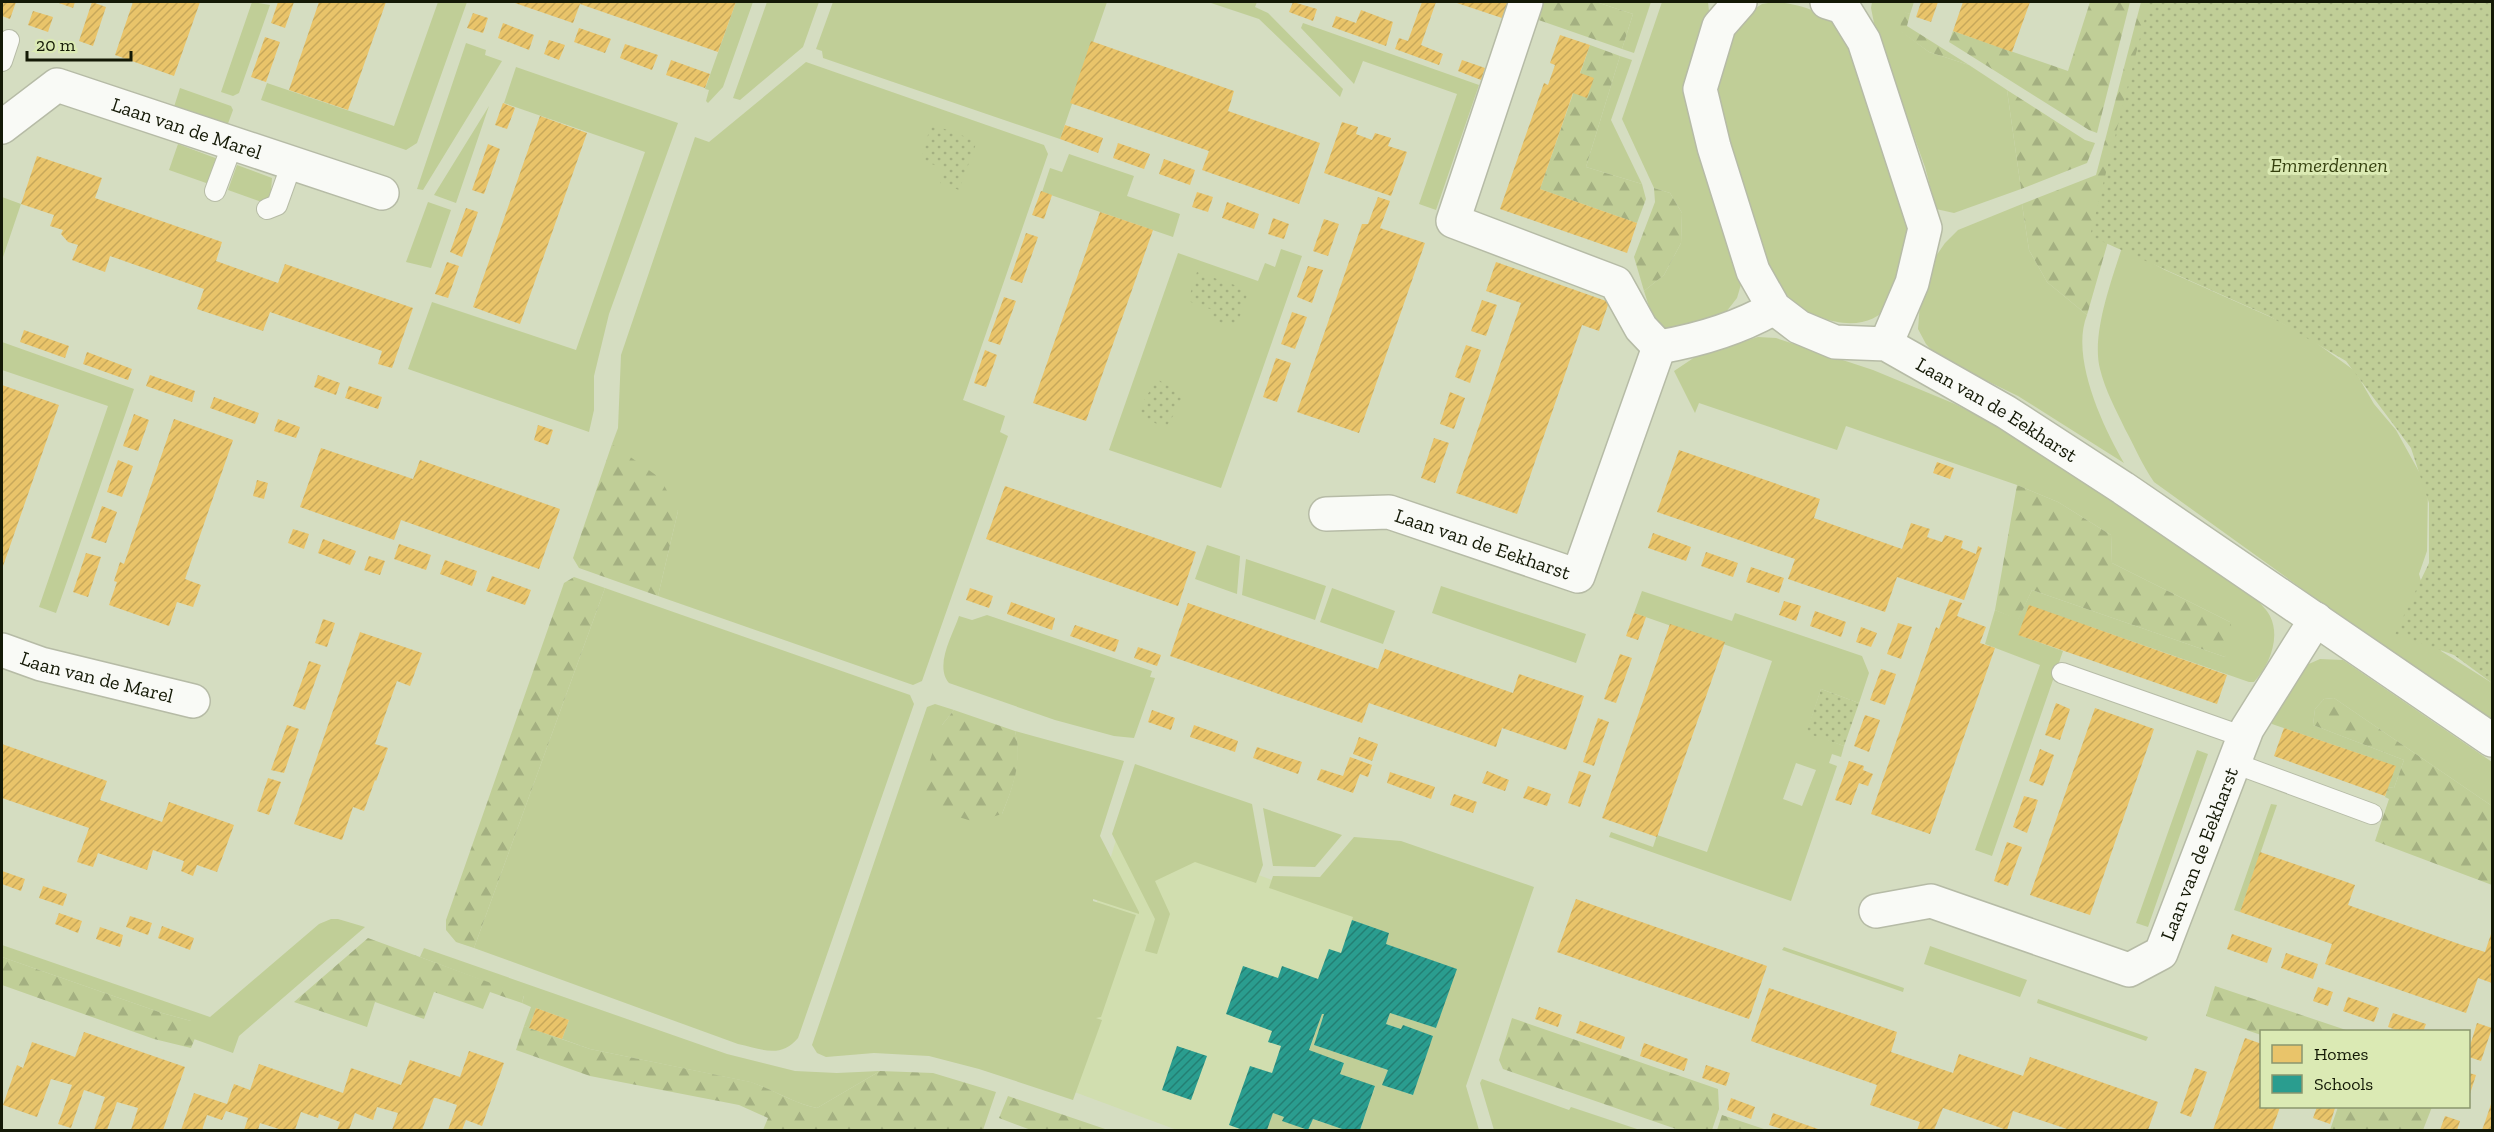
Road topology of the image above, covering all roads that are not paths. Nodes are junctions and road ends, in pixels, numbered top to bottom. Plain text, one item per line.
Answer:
1 (1526, 2) edge
2 (1740, 2) edge
3 (1839, 3) edge
4 (9, 40) dead end
5 (2, 61) edge
6 (2, 128) edge
7 (232, 143) junction
8 (292, 163) junction
9 (215, 191) dead end
10 (382, 193) dead end
11 (267, 209) dead end
12 (1774, 308) junction
13 (1886, 344) junction
14 (1659, 347) junction
15 (1326, 514) dead end
16 (2316, 619) junction
17 (2, 650) edge
18 (2062, 673) dead end
19 (193, 701) dead end
20 (2493, 740) edge
21 (2239, 750) junction
22 (2372, 814) dead end
23 (1876, 911) dead end

1 - 14 street
2 - 12 street, Laan van de Eekharst
3 - 13 street
4 - 5 lane
6 - 7 street, Laan van de Marel
7 - 8 street, Laan van de Marel
7 - 9 lane
8 - 10 street, Laan van de Marel
8 - 11 lane
12 - 13 street, Laan van de Eekharst
12 - 14 street
13 - 16 street, Laan van de Eekharst
14 - 15 street, Laan van de Eekharst
16 - 20 street, Laan van de Eekharst
16 - 21 street, Laan van de Eekharst
17 - 19 street, Laan van de Marel
18 - 21 lane
21 - 22 lane
21 - 23 street, Laan van de Eekharst

